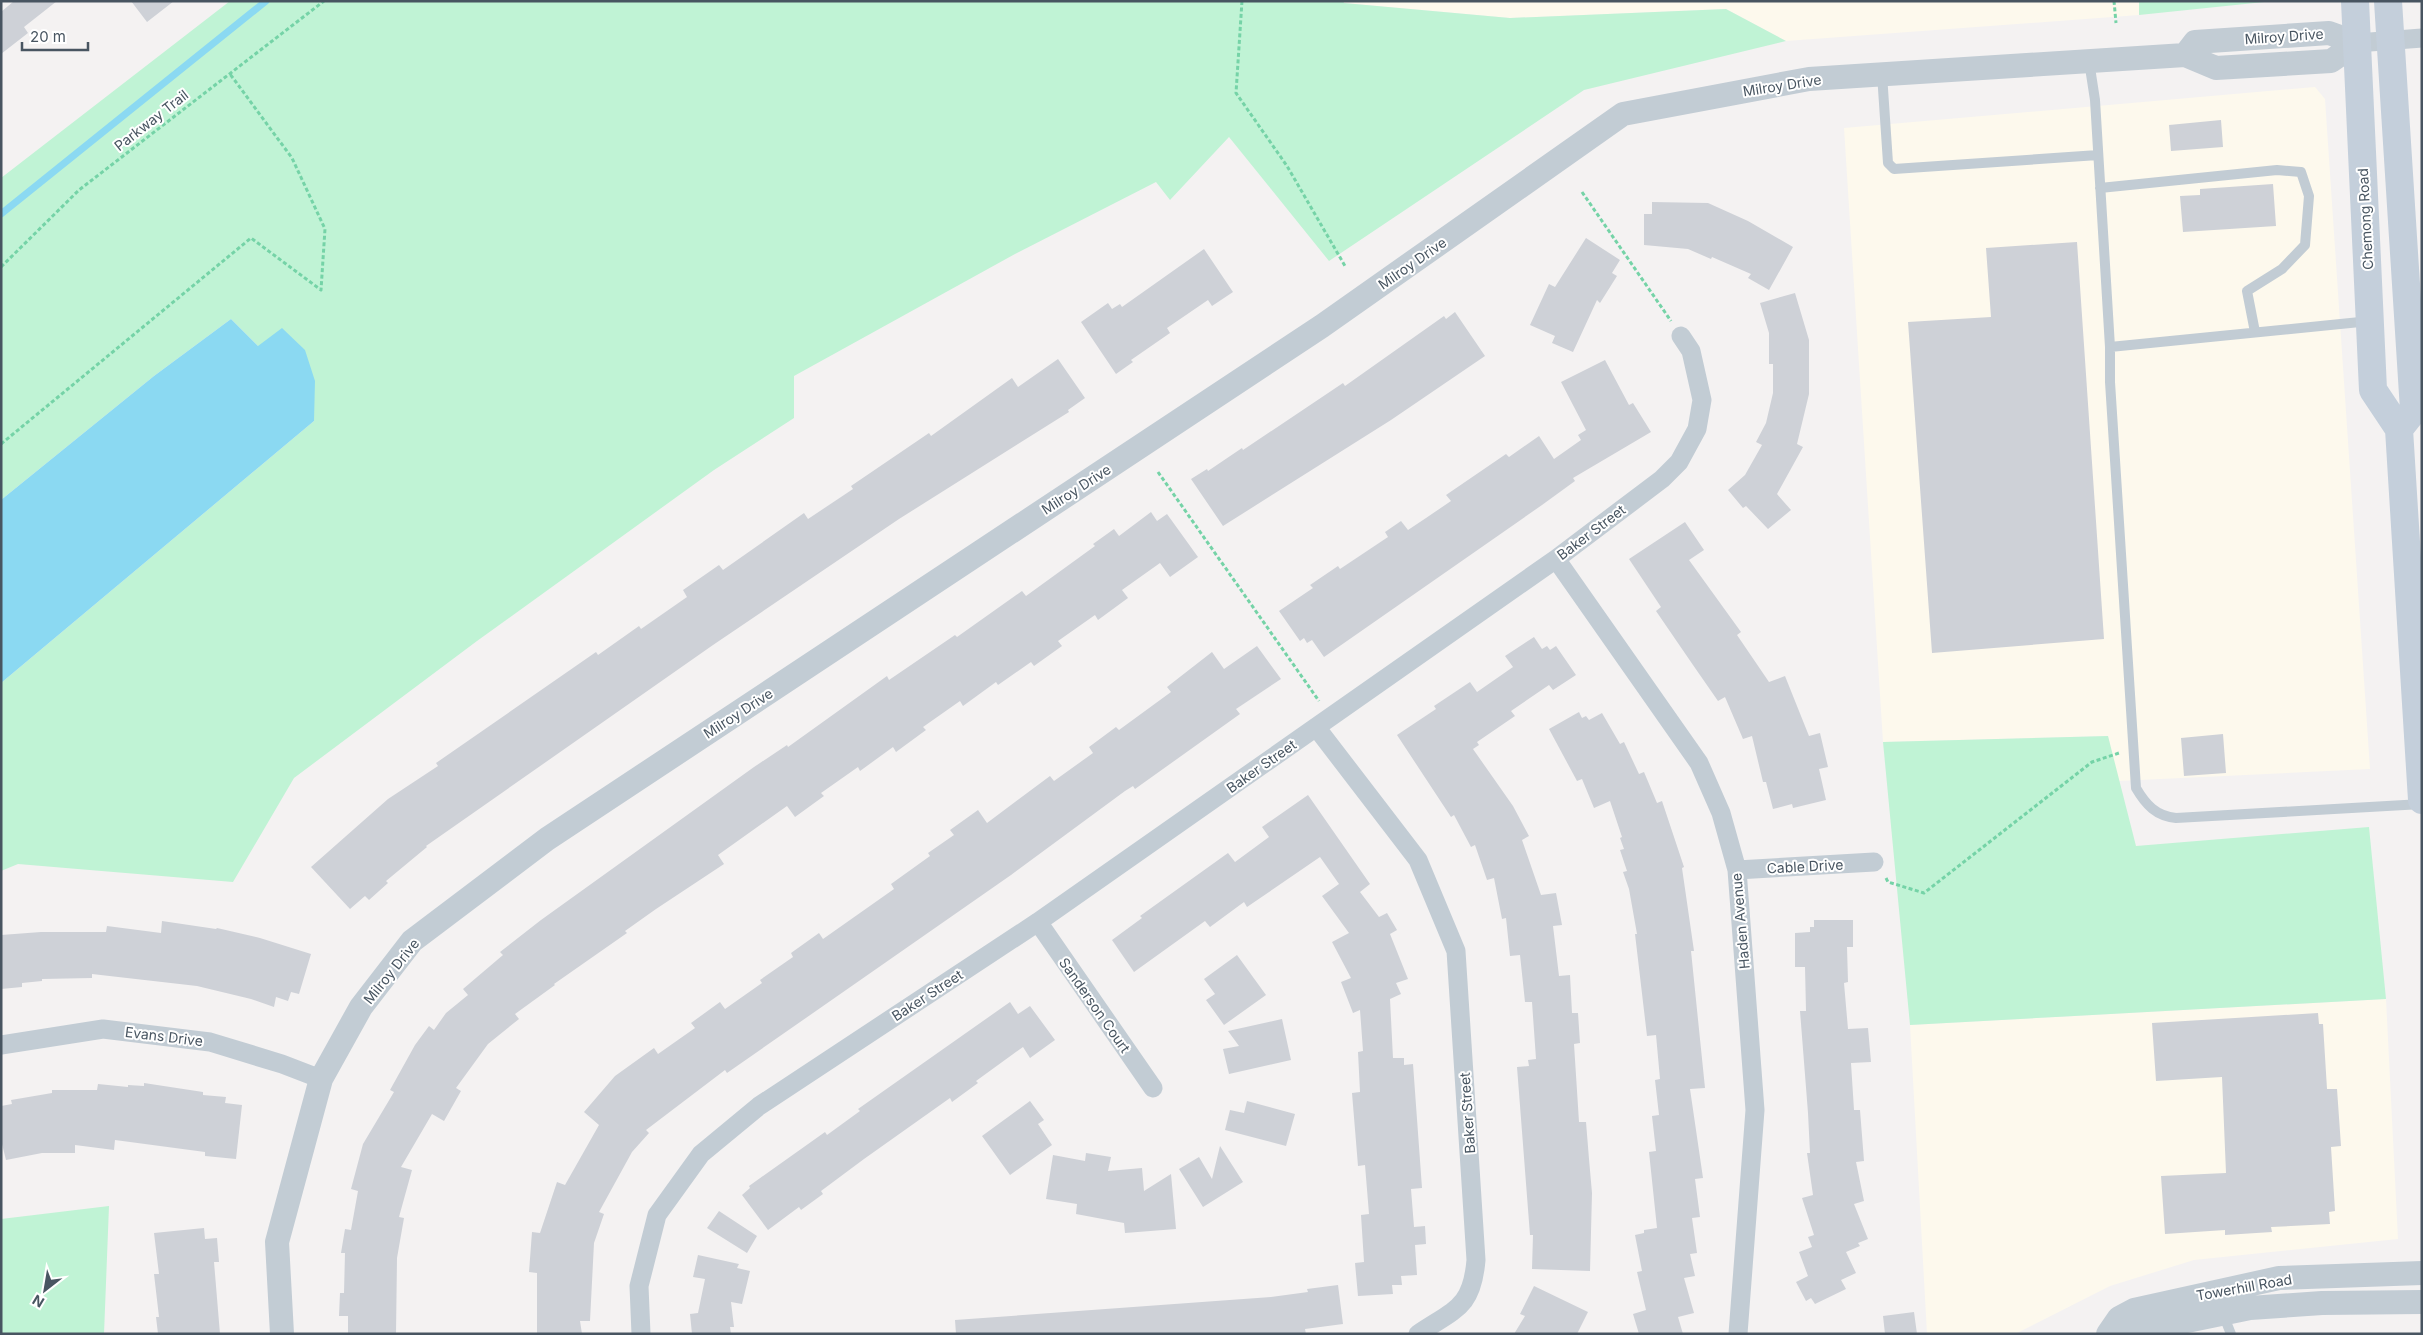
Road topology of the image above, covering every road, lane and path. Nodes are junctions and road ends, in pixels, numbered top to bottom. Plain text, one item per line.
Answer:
1 (324, 1) edge
2 (1242, 1) edge
3 (2114, 1) edge
4 (2355, 1) edge
5 (2388, 1) edge
6 (2116, 23) dead end
7 (2422, 38) edge
8 (2390, 42) junction
9 (2357, 43) junction
10 (2089, 60) junction
11 (1882, 73) junction
12 (230, 74) junction
13 (2098, 155) junction
14 (2100, 188) junction
15 (1582, 192) dead end
16 (1345, 266) dead end
17 (1, 267) edge
18 (2371, 321) junction
19 (2255, 332) junction
20 (1681, 336) joint
21 (2110, 347) junction
22 (2417, 361) edge
23 (2399, 430) junction
24 (1, 444) edge
25 (1158, 472) dead end
26 (1556, 559) junction
27 (1323, 722) junction
28 (2134, 747) junction
29 (2422, 802) edge
30 (1874, 862) joint
31 (1736, 870) junction
32 (1038, 922) junction
33 (1, 1045) edge
34 (321, 1079) junction
35 (1152, 1088) dead end
36 (2422, 1273) edge
37 (2422, 1302) edge
38 (2222, 1312) junction
39 (282, 1334) edge
40 (641, 1334) edge
41 (1418, 1334) edge
42 (1738, 1334) edge
43 (2108, 1334) edge
44 (2124, 1334) edge
45 (2231, 1334) edge

1 - 12 path, Parkway Trail
2 - 16 path
3 - 6 path
4 - 9 main road, Chemong Road
5 - 8 main road
7 - 8 street
8 - 9 street
8 - 22 main road
9 - 10 street, Milroy Drive
9 - 18 main road, Chemong Road
10 - 11 street, Milroy Drive
10 - 13 lane
11 - 13 lane
11 - 34 street, Milroy Drive
12 - 17 path, Parkway Trail
12 - 24 path
13 - 14 lane
14 - 19 lane
14 - 21 lane
15 - 20 path
18 - 19 lane
18 - 23 main road, Chemong Road
19 - 21 lane
20 - 26 street, Baker Street
21 - 28 lane
22 - 23 main road
23 - 29 main road, Chemong Road
25 - 27 path
26 - 27 street, Baker Street
26 - 31 street, Haden Avenue
27 - 32 street, Baker Street
27 - 41 street, Baker Street
28 - 29 lane
28 - 30 path
30 - 31 street, Cable Drive
31 - 42 street, Haden Avenue
32 - 35 street, Sanderson Court
32 - 40 street, Baker Street
33 - 34 street, Evans Drive
34 - 39 street, Milroy Drive
36 - 43 street, Towerhill Road
37 - 38 street, Towerhill Road
38 - 44 street, Towerhill Road
38 - 45 lane

